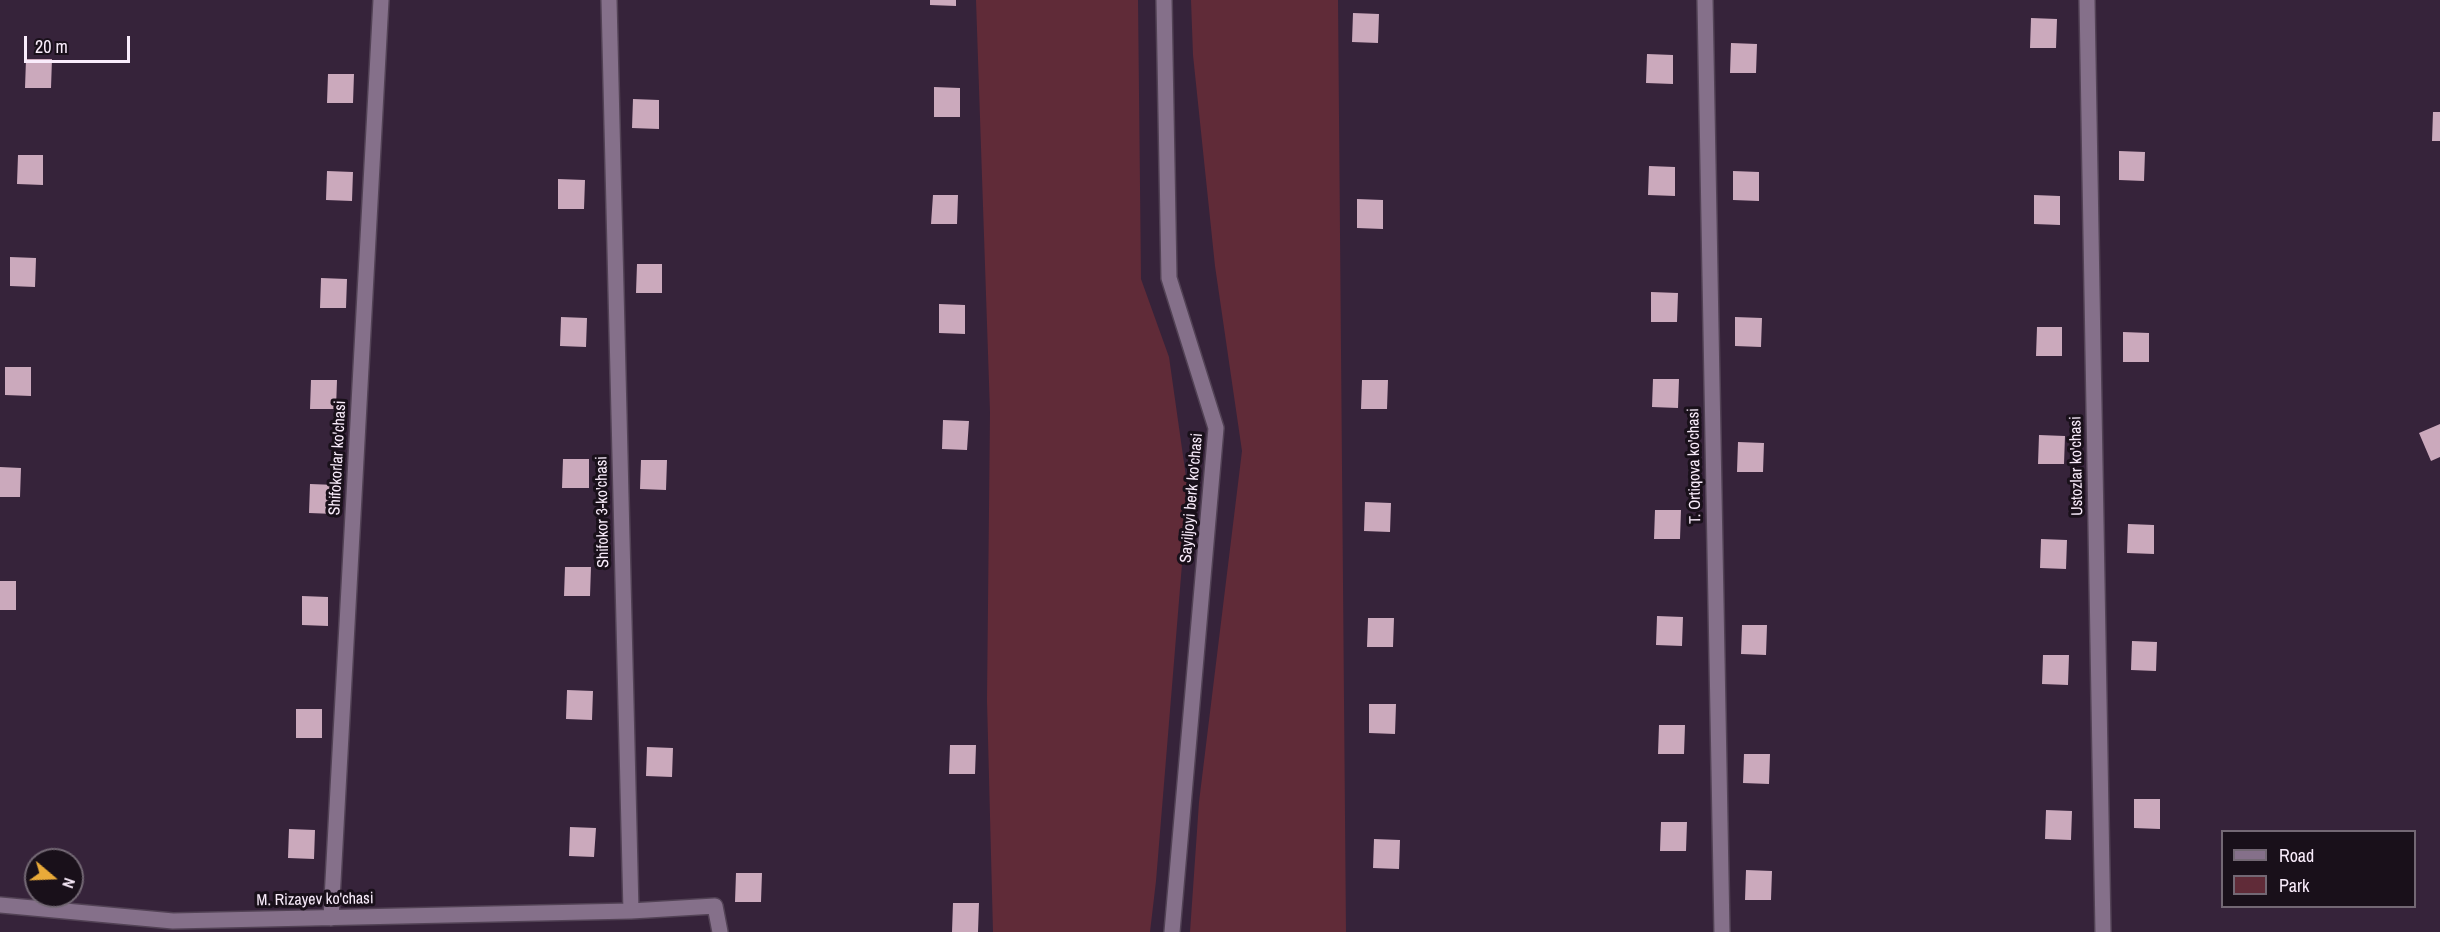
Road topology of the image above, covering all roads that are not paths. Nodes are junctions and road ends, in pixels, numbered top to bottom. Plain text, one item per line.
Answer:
1 (381, 0) edge
2 (609, 0) edge
3 (1164, 0) edge
4 (1705, 0) edge
5 (2087, 0) edge
6 (0, 905) edge
7 (631, 911) junction
8 (331, 918) junction
9 (172, 927) edge
10 (720, 932) edge
11 (1172, 932) edge
12 (1722, 932) edge
13 (2103, 932) edge

1 - 8 street, Shifokorlar ko'chasi
2 - 7 street, Shifokor 3-ko'chasi
3 - 11 street, Sayiljoyi berk ko'chasi
4 - 12 street, T. Ortiqova ko'chasi
5 - 13 street, Ustozlar ko'chasi
6 - 9 street, M. Rizayev ko'chasi
7 - 8 street, M. Rizayev ko'chasi
7 - 10 street
8 - 9 street, M. Rizayev ko'chasi

